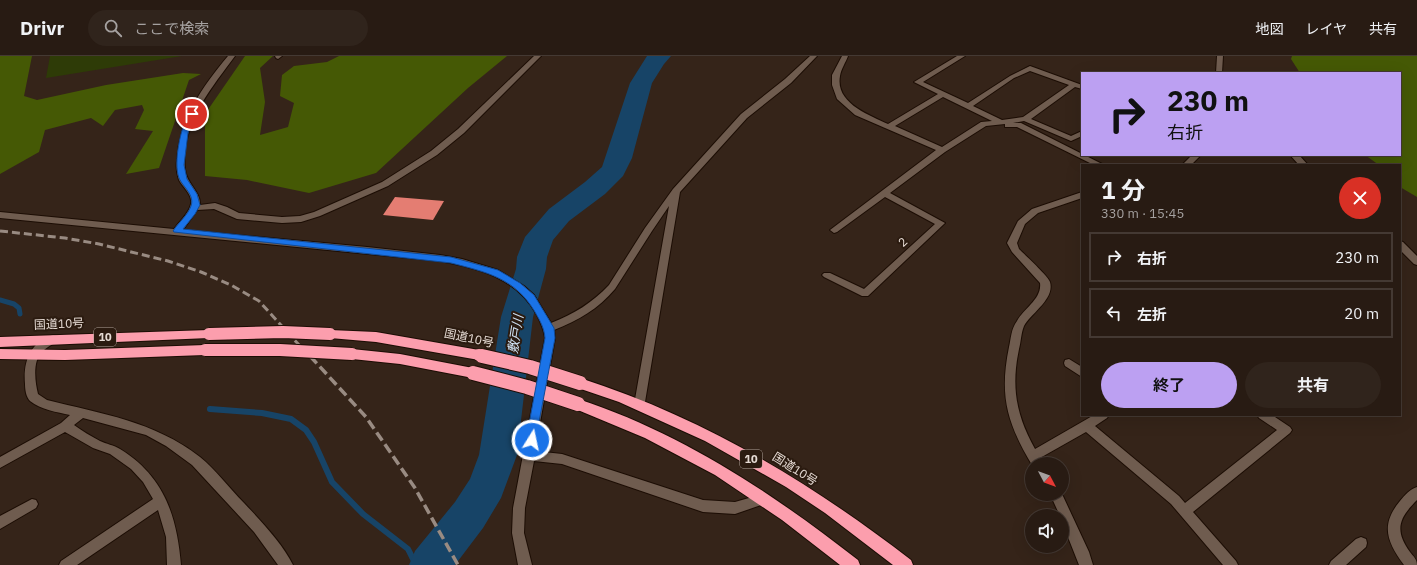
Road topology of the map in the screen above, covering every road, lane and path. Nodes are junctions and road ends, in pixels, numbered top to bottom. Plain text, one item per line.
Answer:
1 (232, 56) edge
2 (538, 56) edge
3 (814, 56) edge
4 (845, 56) edge
5 (962, 56) edge
6 (1220, 56) edge
7 (1219, 72) edge
8 (1074, 85) junction
9 (1081, 87) edge
10 (943, 94) junction
11 (968, 106) junction
12 (1025, 118) junction
13 (998, 122) junction
14 (888, 127) junction
15 (1081, 134) edge
16 (942, 150) junction
17 (1081, 156) edge
18 (1082, 156) edge
19 (1196, 156) edge
20 (1295, 156) edge
21 (1098, 164) edge
22 (1187, 164) edge
23 (1303, 164) edge
24 (676, 191) junction
25 (884, 193) junction
26 (1081, 195) edge
27 (194, 208) junction
28 (0, 215) edge
29 (834, 230) dead end
30 (177, 231) junction
31 (1401, 245) edge
32 (1417, 262) edge
33 (827, 275) dead end
34 (549, 328) junction
35 (54, 339) junction
36 (0, 342) edge
37 (0, 354) edge
38 (33, 355) junction
39 (1069, 363) dead end
40 (1081, 372) edge
41 (640, 405) junction
42 (81, 413) junction
43 (1102, 416) edge
44 (1265, 416) edge
45 (65, 426) junction
46 (1087, 426) junction
47 (529, 455) junction
48 (1033, 457) edge
49 (1040, 457) edge
50 (0, 463) edge
51 (1417, 492) edge
52 (762, 499) junction
53 (161, 501) junction
54 (1059, 501) edge
55 (32, 504) dead end
56 (1185, 511) junction
57 (0, 523) edge
58 (1361, 543) dead end
59 (66, 565) edge
60 (174, 565) edge
61 (286, 565) edge
62 (525, 565) edge
63 (852, 565) edge
64 (905, 565) edge
65 (1086, 565) edge
66 (1231, 565) edge
67 (1336, 565) edge
68 (1412, 565) edge

1 - 27 street
2 - 27 street
3 - 24 street
4 - 14 street
5 - 10 street
6 - 7 street
8 - 9 street
8 - 11 street
8 - 12 street
10 - 11 street
10 - 14 street
11 - 13 street
12 - 13 street
12 - 15 street
13 - 16 street
13 - 17 street
14 - 16 street
16 - 25 street
18 - 21 street
19 - 22 street
20 - 23 street
24 - 34 street
24 - 41 street
25 - 29 street
25 - 33 street, 2
26 - 48 street
27 - 30 street
28 - 30 street
30 - 34 street
31 - 32 street
34 - 47 street
35 - 36 highway, 国道10号 / 10
35 - 38 street
35 - 41 highway, 国道10号 / 10, bridge
37 - 38 highway, 10
38 - 42 street
38 - 52 highway, 10, bridge
39 - 40 street
41 - 64 highway, 国道10号 / 10
42 - 45 street
42 - 61 street
43 - 46 street
44 - 56 street
45 - 50 street
45 - 53 street
46 - 49 street
46 - 56 street
47 - 52 street
47 - 62 street
51 - 68 street
52 - 63 highway, 10
53 - 59 street
53 - 60 street
54 - 65 street
55 - 57 street
56 - 66 street
58 - 67 street

